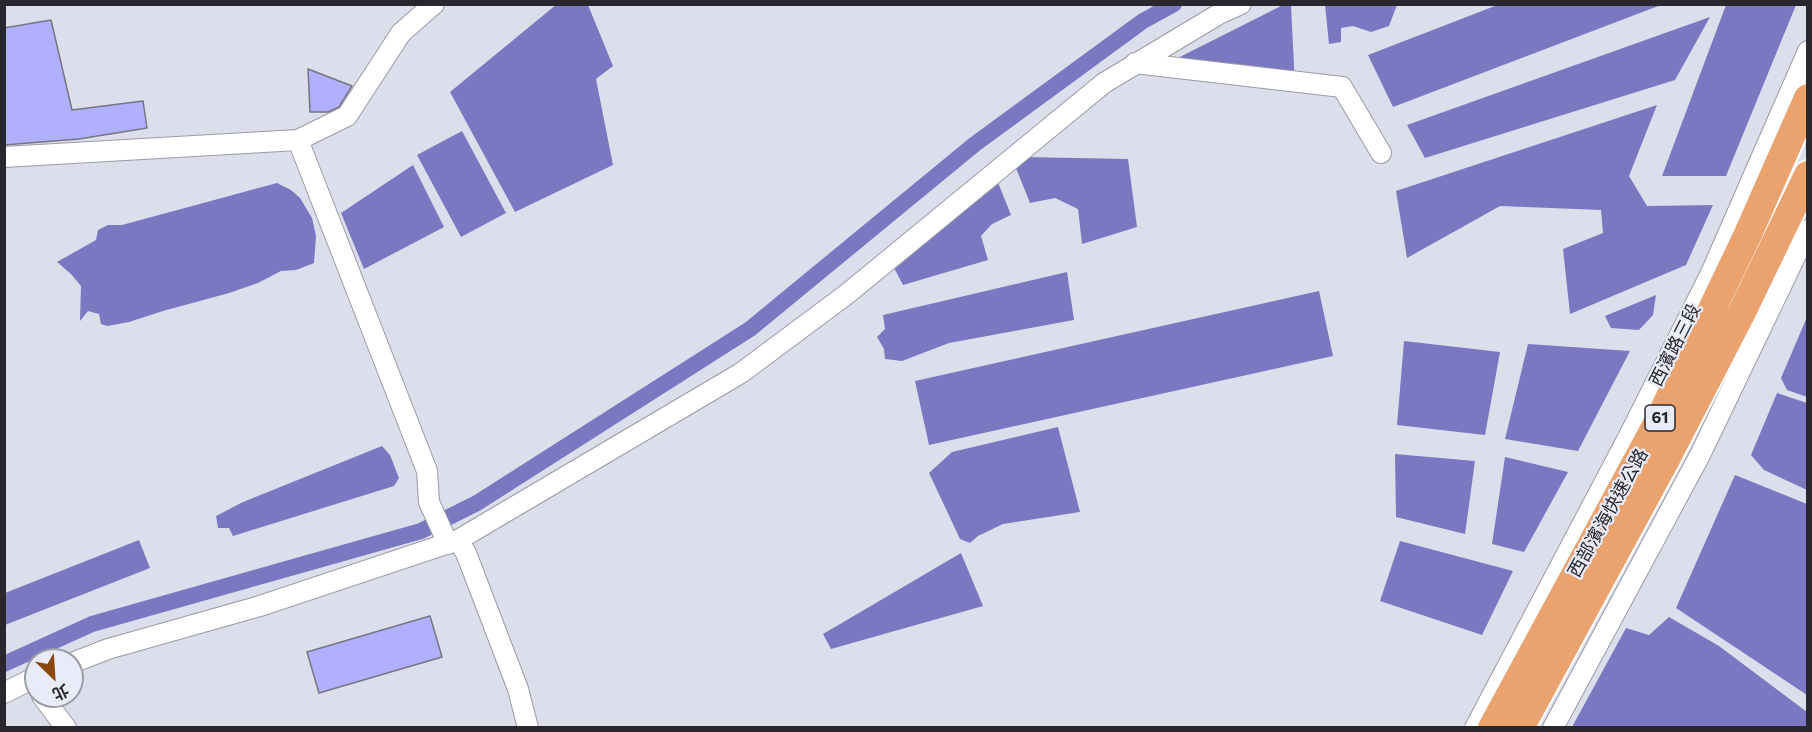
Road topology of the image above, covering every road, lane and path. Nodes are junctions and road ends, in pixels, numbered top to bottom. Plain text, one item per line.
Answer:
1 (434, 4) edge
2 (1241, 4) edge
3 (1808, 51) edge
4 (1135, 63) junction
5 (1808, 98) edge
6 (298, 140) junction
7 (1381, 153) dead end
8 (4, 157) edge
9 (1808, 175) edge
10 (1808, 230) edge
11 (453, 542) junction
12 (84, 658) edge
13 (24, 686) edge
14 (4, 693) edge
15 (51, 708) edge
16 (66, 728) edge
17 (528, 728) edge
18 (1475, 728) edge
19 (1492, 728) edge
20 (1520, 728) edge
21 (1553, 728) edge

1 - 6 street
2 - 4 street
3 - 18 street, 西濱路三段
4 - 7 street
4 - 11 street
5 - 19 highway, 西部濱海快速公路 / 61
6 - 8 street
6 - 11 street
9 - 20 highway, 西部濱海快速公路 / 61
10 - 21 street
11 - 12 street
11 - 17 street
13 - 14 street
15 - 16 street

